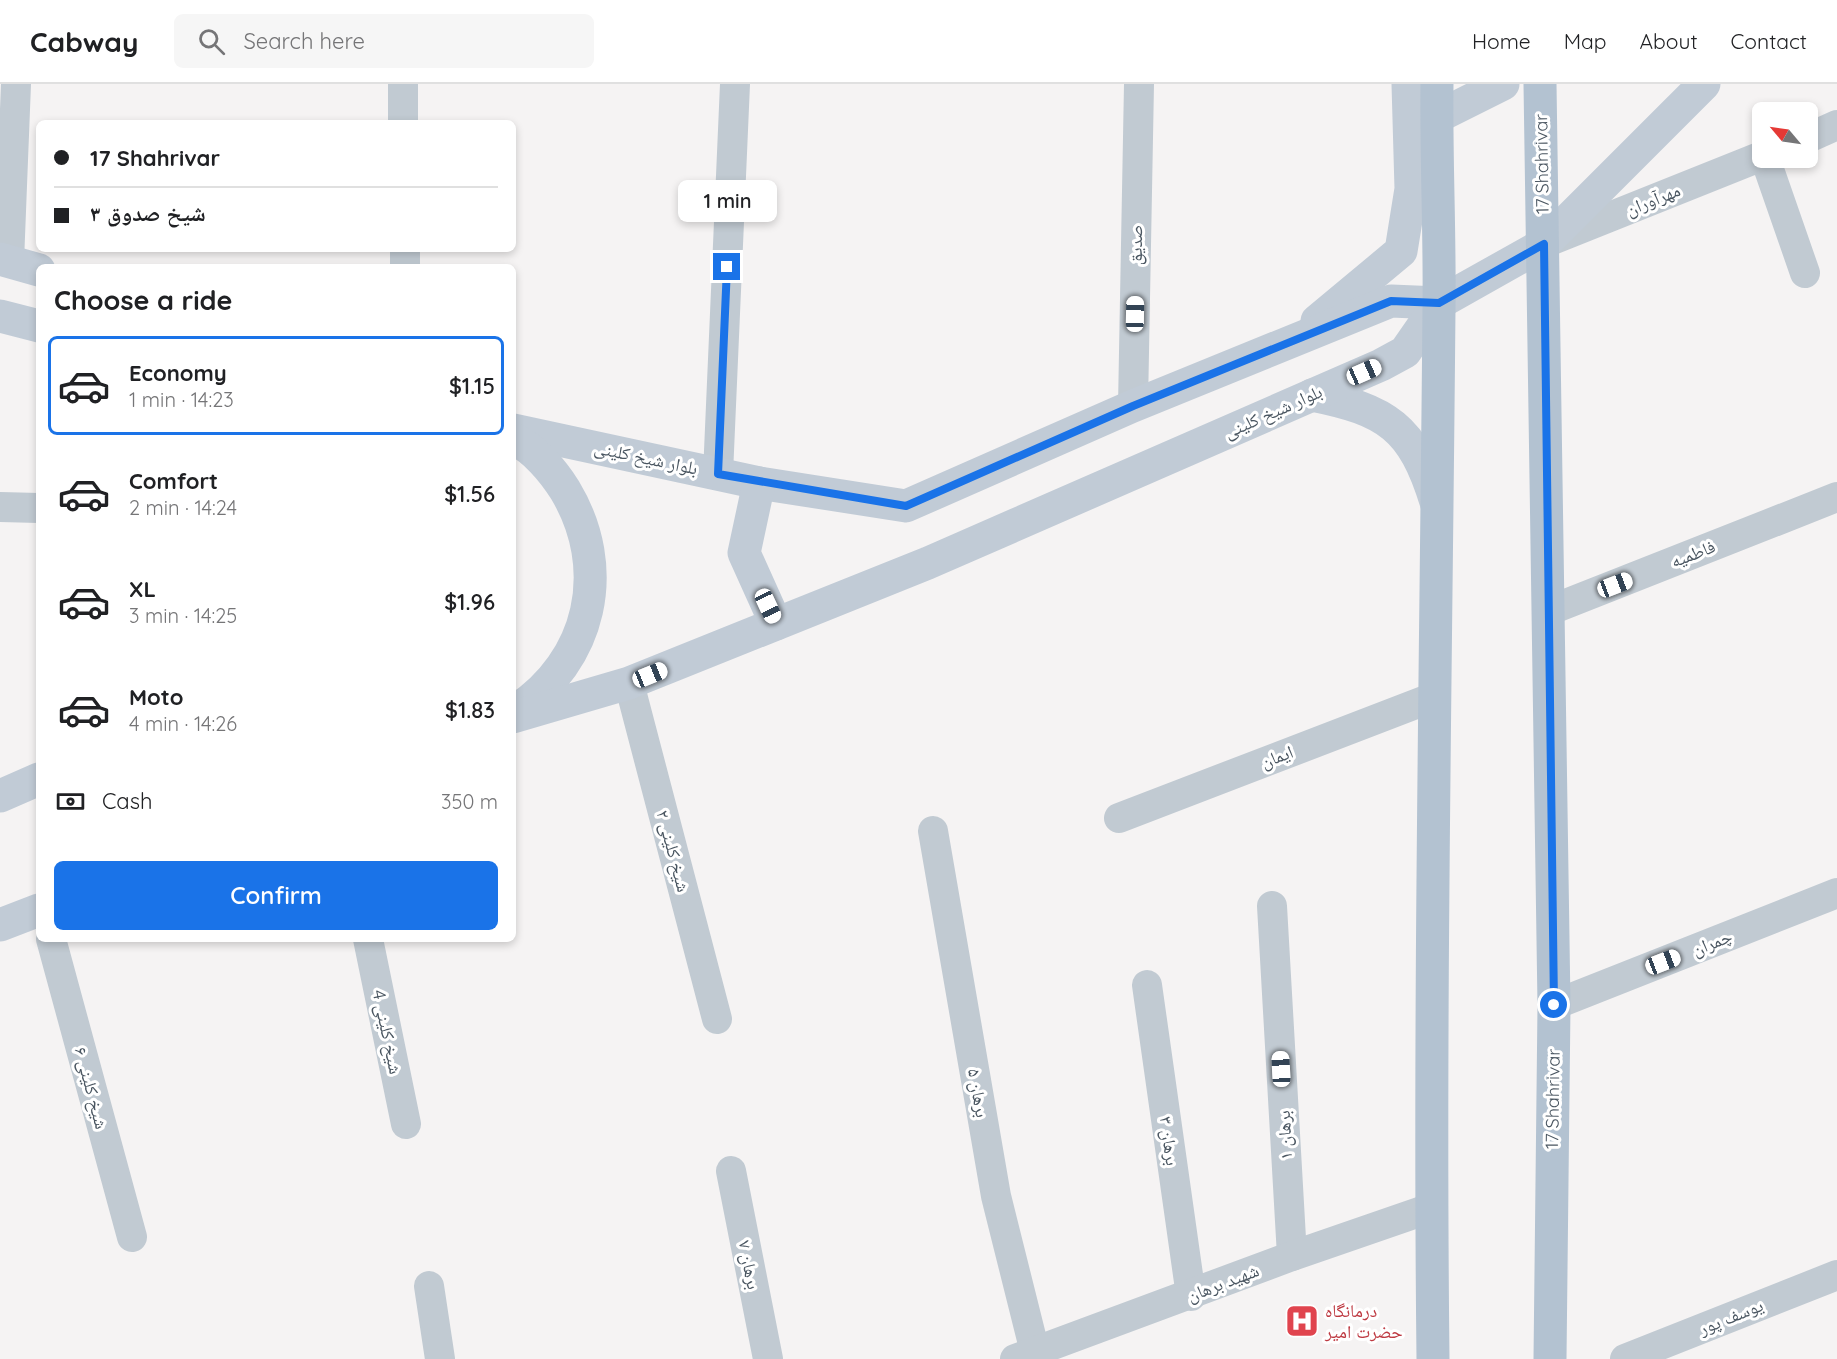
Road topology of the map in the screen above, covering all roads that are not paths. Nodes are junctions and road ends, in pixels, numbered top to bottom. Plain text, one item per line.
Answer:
1 (16, 84) edge
2 (403, 84) edge
3 (735, 84) edge
4 (1139, 84) edge
5 (1408, 84) edge
6 (1437, 84) edge
7 (1503, 84) edge
8 (1540, 84) edge
9 (1704, 84) edge
10 (1437, 117) junction
11 (403, 120) edge
12 (1837, 125) edge
13 (1818, 134) edge
14 (1752, 162) edge
15 (1768, 168) edge
16 (1544, 244) junction
17 (16, 264) edge
18 (1805, 273) dead end
19 (1439, 303) junction
20 (0, 316) edge
21 (36, 325) edge
22 (1296, 339) junction
23 (1312, 395) junction
24 (1133, 406) junction
25 (516, 431) edge
26 (516, 441) edge
27 (718, 474) junction
28 (759, 483) junction
29 (1837, 497) edge
30 (1437, 504) junction
31 (0, 507) edge
32 (36, 508) edge
33 (1548, 611) junction
34 (776, 624) junction
35 (629, 683) junction
36 (1434, 697) junction
37 (516, 709) edge
38 (516, 716) edge
39 (36, 780) edge
40 (0, 796) edge
41 (1119, 818) dead end
42 (933, 831) dead end
43 (1837, 893) edge
44 (1272, 906) dead end
45 (36, 911) edge
46 (0, 925) edge
47 (52, 942) edge
48 (369, 942) edge
49 (1147, 985) dead end
50 (1554, 1005) junction
51 (717, 1019) dead end
52 (406, 1124) dead end
53 (731, 1171) dead end
54 (1431, 1208) junction
55 (132, 1237) dead end
56 (1292, 1256) junction
57 (1837, 1275) edge
58 (429, 1286) dead end
59 (1191, 1296) junction
60 (1025, 1355) edge
61 (440, 1359) edge
62 (768, 1359) edge
63 (1433, 1359) edge
64 (1550, 1359) edge
65 (1624, 1359) edge

1 - 17 street
2 - 11 street
3 - 27 street
4 - 24 street, صدیق
5 - 22 main road
6 - 10 main road
7 - 10 main road
8 - 16 main road, 17 Shahrivar
9 - 16 main road
10 - 19 main road
12 - 13 street
14 - 16 street, مهرآوران
15 - 18 street
16 - 19 main road
16 - 33 main road, 17 Shahrivar
19 - 22 main road, بلوار شیخ کلینی
19 - 23 main road, بلوار شیخ کلینی
19 - 30 main road
20 - 21 main road
22 - 24 main road, بلوار شیخ کلینی
23 - 30 main road
23 - 34 main road, بلوار شیخ کلینی
24 - 28 main road, بلوار شیخ کلینی
25 - 27 main road, بلوار شیخ کلینی
26 - 37 main road
27 - 28 main road, بلوار شیخ کلینی
28 - 34 main road
29 - 33 street, فاطمیه
30 - 36 main road
31 - 32 street
33 - 50 main road, 17 Shahrivar
34 - 35 main road, بلوار شیخ کلینی
35 - 38 main road, بلوار شیخ کلینی
35 - 51 street, شیخ کلینی ۲
36 - 41 street, ایمان
36 - 54 main road
39 - 40 main road
42 - 60 street, برهان ۵
43 - 50 street, چمران
44 - 56 street, برهان ۱
45 - 46 main road
47 - 55 street, شیخ کلینی ۶
48 - 52 street, شیخ کلینی 4
49 - 59 street, برهان ۳
50 - 64 main road, 17 Shahrivar
53 - 62 street, برهان ۷
54 - 56 street, شهید برهان
54 - 63 main road
56 - 59 street, شهید برهان
57 - 65 street, یوسف پور
58 - 61 street
59 - 60 street, شهید برهان

